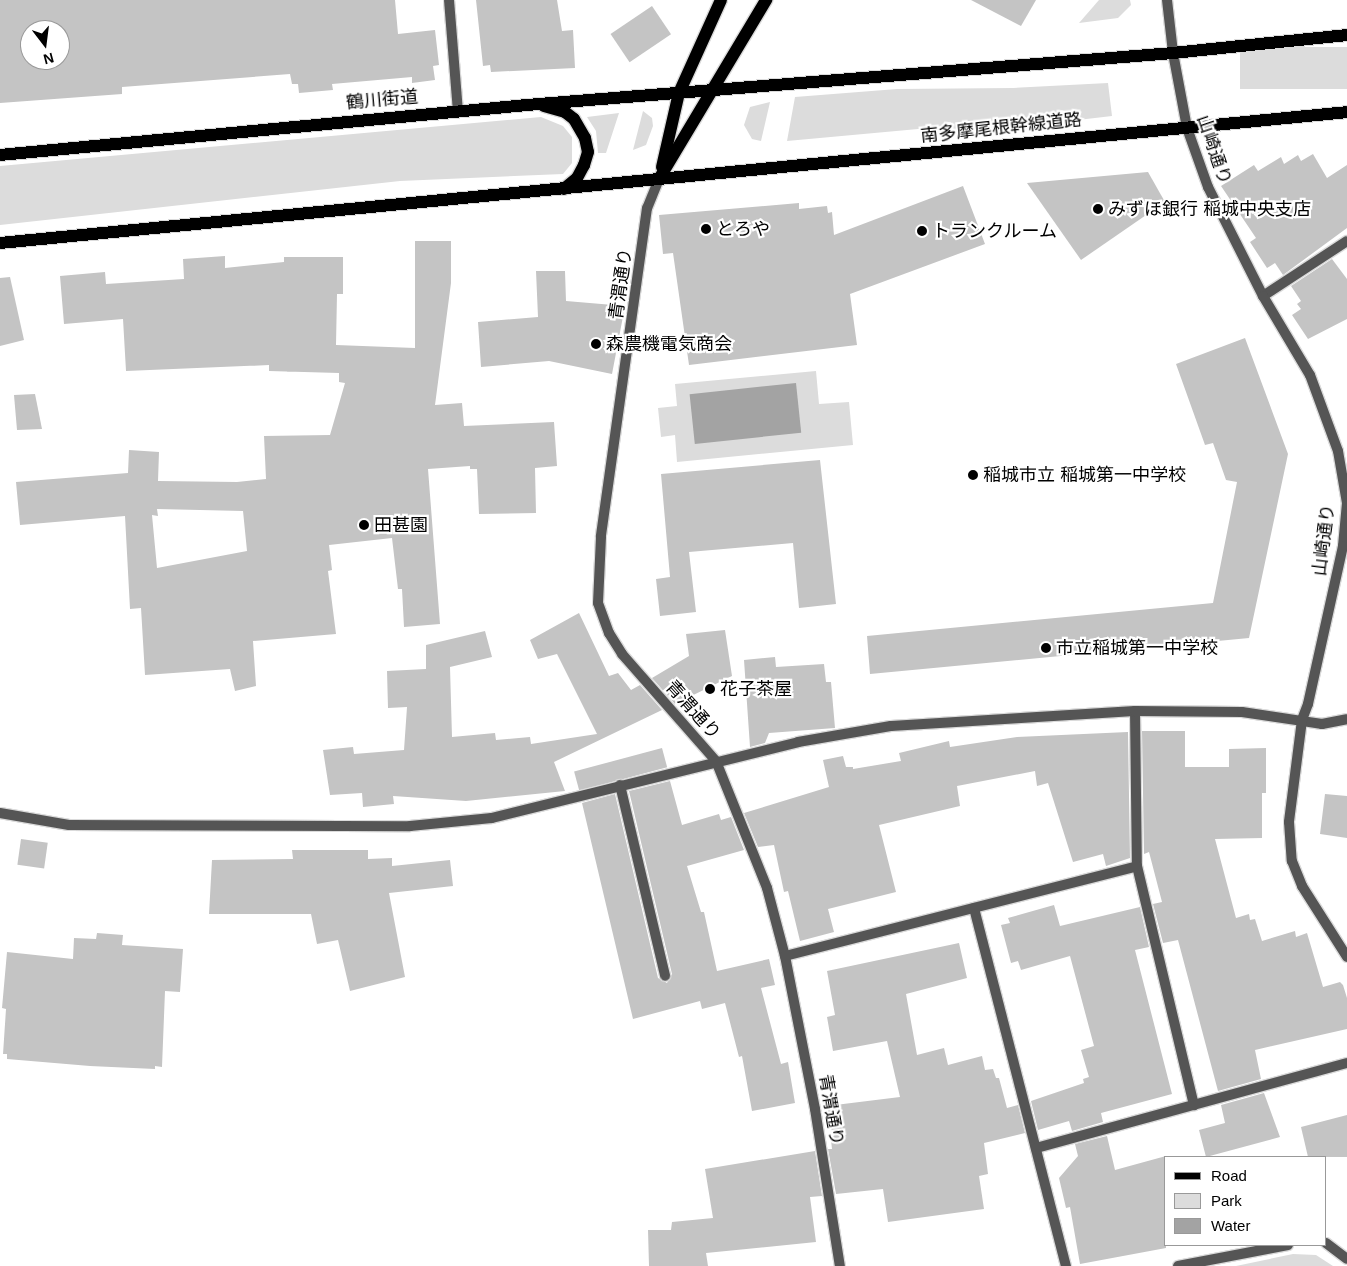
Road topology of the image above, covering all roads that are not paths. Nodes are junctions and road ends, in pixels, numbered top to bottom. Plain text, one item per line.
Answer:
1 (450, 0) edge
2 (721, 0) edge
3 (766, 0) edge
4 (1167, 0) edge
5 (1347, 36) edge
6 (1173, 53) junction
7 (713, 90) junction
8 (679, 93) junction
9 (527, 105) junction
10 (458, 111) junction
11 (1347, 112) edge
12 (1187, 128) junction
13 (0, 155) edge
14 (659, 179) junction
15 (564, 189) junction
16 (1347, 241) edge
17 (0, 243) edge
18 (1263, 296) junction
19 (1347, 503) edge
20 (1135, 711) junction
21 (1347, 719) edge
22 (1302, 720) junction
23 (716, 761) junction
24 (620, 785) junction
25 (0, 813) edge
26 (1137, 866) junction
27 (974, 908) junction
28 (785, 956) junction
29 (1347, 957) edge
30 (665, 976) dead end
31 (1347, 1063) edge
32 (1194, 1104) junction
33 (1036, 1148) junction
34 (1327, 1244) edge
35 (1283, 1246) edge
36 (1347, 1259) edge
37 (1198, 1264) edge
38 (840, 1266) edge
39 (1066, 1266) edge
40 (1178, 1266) edge

1 - 10 street
2 - 8 main road
3 - 7 main road
4 - 6 street, 山崎通り
5 - 6 main road
6 - 7 main road
6 - 12 street, 山崎通り
7 - 8 main road, 鶴川街道
7 - 14 main road
8 - 9 main road, 鶴川街道
8 - 14 main road
9 - 10 main road, 鶴川街道
9 - 15 main road
10 - 13 main road, 鶴川街道
11 - 12 main road, 南多摩尾根幹線道路
12 - 14 main road, 南多摩尾根幹線道路
12 - 18 street, 山崎通り
14 - 15 main road
14 - 23 street, 青渭通り
15 - 17 main road
16 - 18 street
18 - 19 street, 山崎通り
19 - 22 street, 山崎通り
20 - 22 street
20 - 23 street
20 - 26 street
21 - 22 street
22 - 29 street, 山崎通り
23 - 24 street
23 - 28 street, 青渭通り
24 - 25 street
24 - 30 street
26 - 27 street
26 - 32 street
27 - 28 street
27 - 33 street
28 - 38 street, 青渭通り
31 - 32 street
32 - 33 street
33 - 39 street
34 - 36 street
35 - 37 street
37 - 40 street

